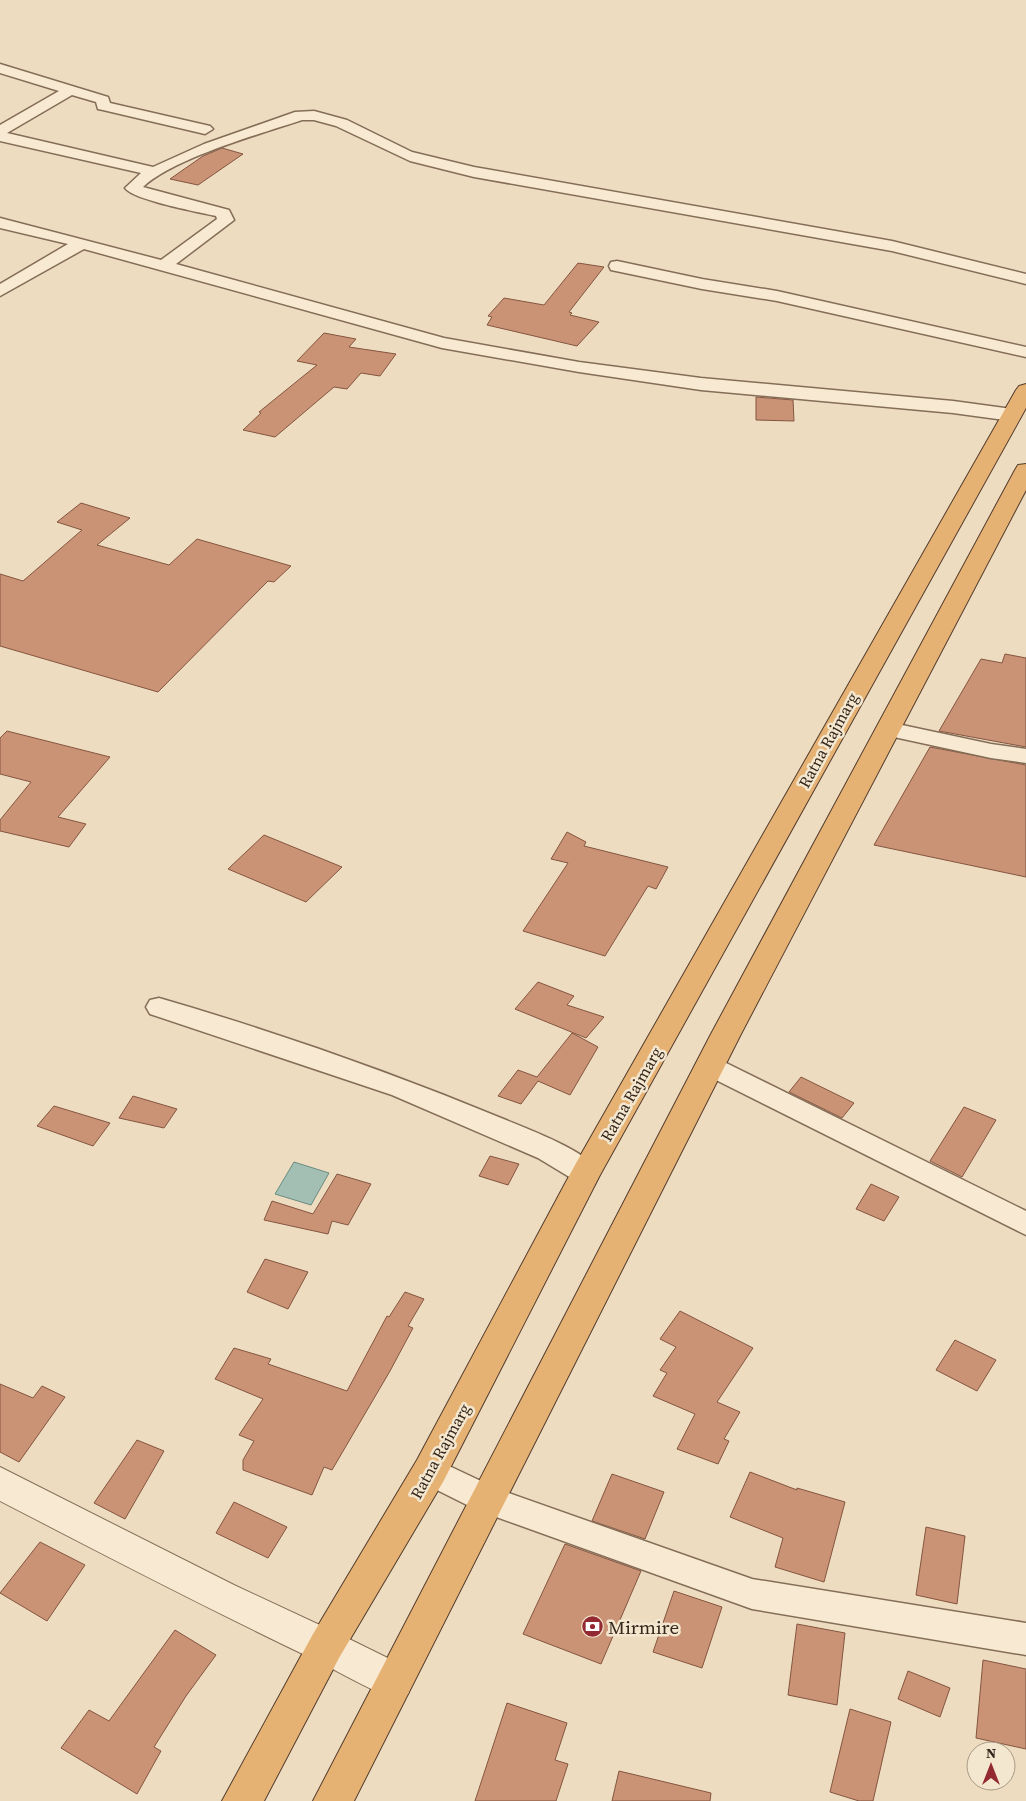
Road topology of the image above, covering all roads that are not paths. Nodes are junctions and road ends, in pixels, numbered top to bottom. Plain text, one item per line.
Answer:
1 (0, 68) edge
2 (71, 90) junction
3 (205, 129) dead end
4 (0, 131) edge
5 (0, 136) edge
6 (156, 172) junction
7 (0, 223) edge
8 (82, 243) junction
9 (164, 266) junction
10 (616, 266) dead end
11 (1026, 279) edge
12 (0, 292) edge
13 (1026, 352) edge
14 (1019, 402) edge
15 (1026, 470) edge
16 (888, 729) junction
17 (1026, 756) edge
18 (159, 1007) dead end
19 (710, 1065) junction
20 (586, 1173) junction
21 (1026, 1224) edge
22 (430, 1471) junction
23 (0, 1483) edge
24 (489, 1500) junction
25 (1026, 1639) edge
26 (326, 1646) junction
27 (394, 1681) junction
28 (242, 1801) edge
29 (333, 1801) edge

1 - 2 street
2 - 3 street
2 - 4 street
5 - 6 street
6 - 9 street
6 - 11 street
7 - 8 street
8 - 9 street
8 - 12 street
9 - 14 street
10 - 13 street
14 - 20 highway, Ratna Rajmarg
15 - 16 highway
16 - 17 street
16 - 19 highway
18 - 20 street
19 - 21 street
19 - 24 highway
20 - 22 highway, Ratna Rajmarg
22 - 24 street
22 - 26 highway, Ratna Rajmarg
23 - 26 street
24 - 25 street
24 - 27 highway
26 - 27 street
26 - 28 highway, Ratna Rajmarg
27 - 29 highway

